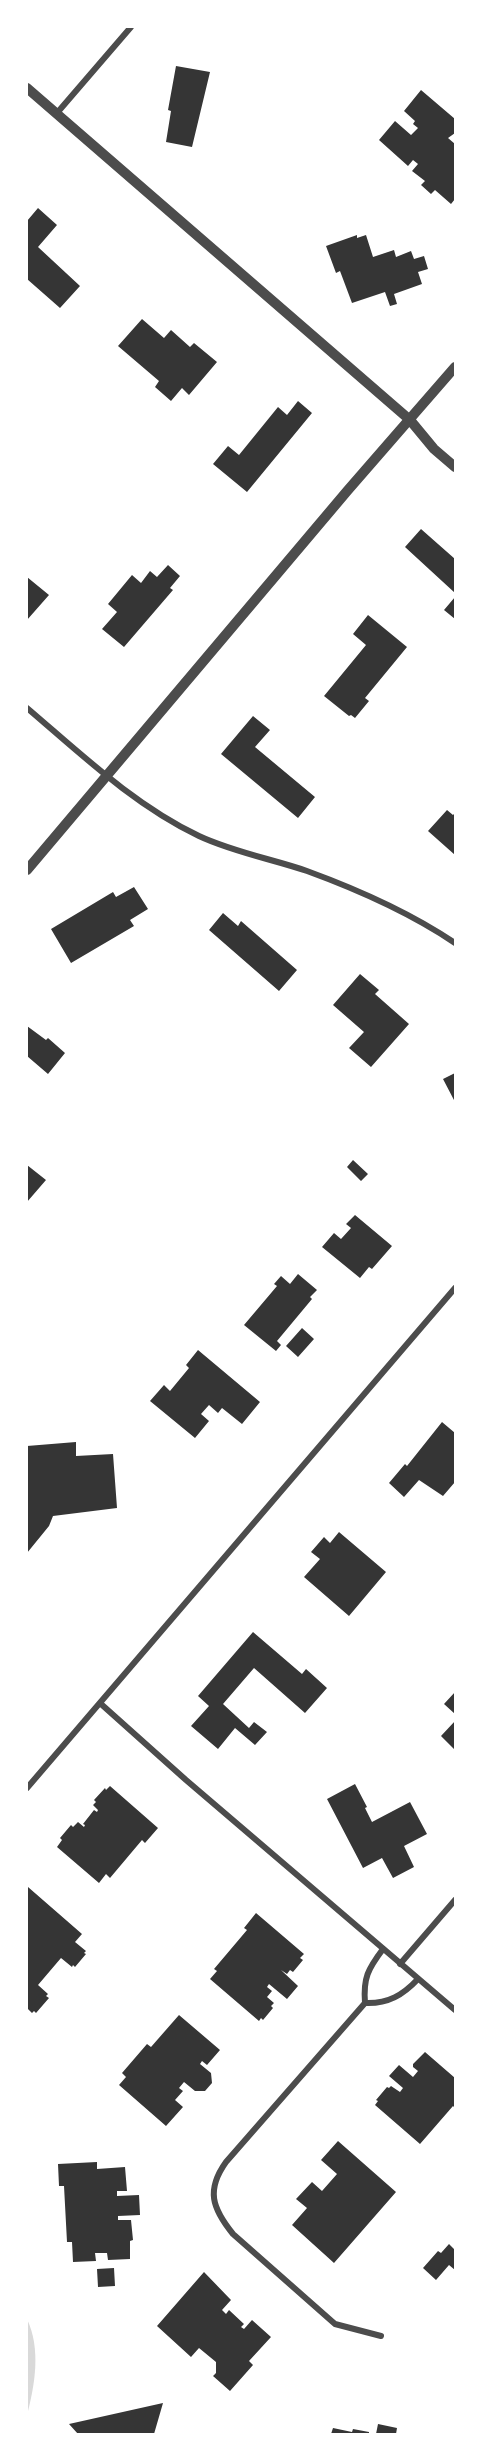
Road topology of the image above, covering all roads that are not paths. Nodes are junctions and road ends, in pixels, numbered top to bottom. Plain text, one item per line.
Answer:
1 (131, 27) edge
2 (27, 88) edge
3 (57, 113) junction
4 (455, 367) edge
5 (410, 420) junction
6 (455, 467) edge
7 (27, 708) edge
8 (107, 776) junction
9 (27, 870) edge
10 (455, 943) edge
11 (455, 1288) edge
12 (101, 1704) junction
13 (27, 1788) edge
14 (455, 1900) edge
15 (383, 1950) junction
16 (400, 1964) junction
17 (418, 1979) junction
18 (366, 2003) junction
19 (455, 2010) edge
20 (381, 2336) dead end

1 - 3 street
2 - 3 street
3 - 5 street
4 - 5 street
5 - 6 street
5 - 8 street
7 - 8 street
8 - 9 street
8 - 10 street
11 - 12 street
12 - 13 street
12 - 15 street
14 - 16 street
15 - 16 street
15 - 18 street
16 - 17 street
17 - 18 street
17 - 19 street
18 - 20 street

